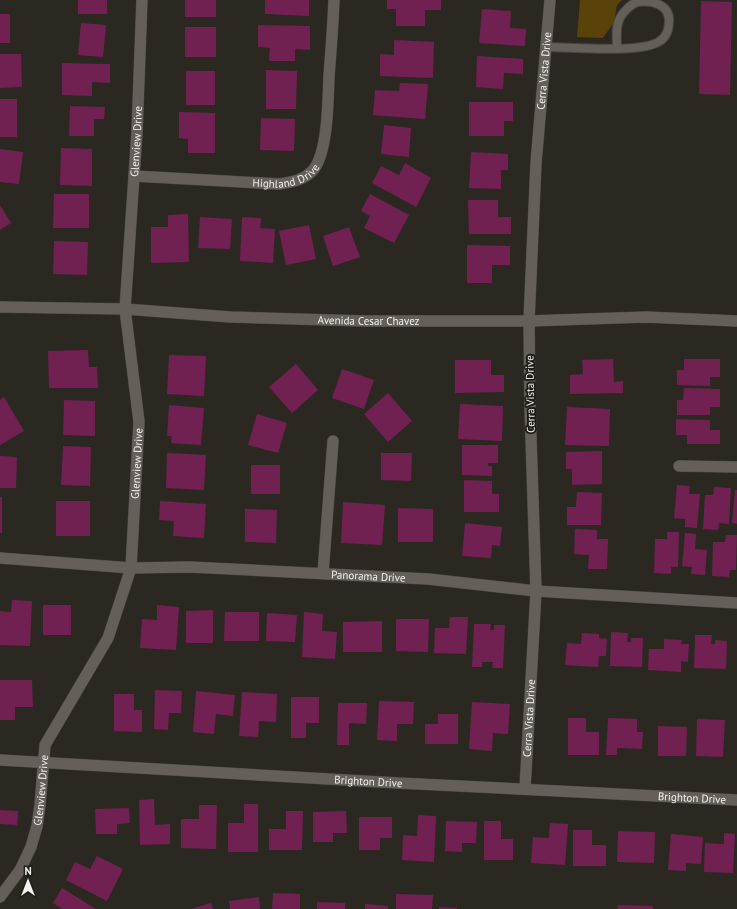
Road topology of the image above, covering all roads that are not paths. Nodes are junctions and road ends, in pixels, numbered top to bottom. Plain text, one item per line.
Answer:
1 (142, 0) edge
2 (334, 0) edge
3 (550, 0) edge
4 (546, 47) junction
5 (617, 48) junction
6 (134, 176) junction
7 (0, 307) edge
8 (125, 309) junction
9 (530, 321) junction
10 (737, 321) edge
11 (333, 441) dead end
12 (679, 466) dead end
13 (737, 467) edge
14 (0, 558) edge
15 (131, 568) junction
16 (323, 573) junction
17 (536, 591) junction
18 (737, 603) edge
19 (0, 760) edge
20 (42, 763) junction
21 (525, 789) junction
22 (737, 800) edge
23 (0, 897) edge

1 - 6 street, Glenview Drive
2 - 6 street, Highland Drive
3 - 4 street, Cerra Vista Drive
4 - 5 lane
4 - 9 street, Cerra Vista Drive
5 - 5 lane
6 - 8 street, Glenview Drive
7 - 8 street, Avenida Cesar Chavez
8 - 9 street, Avenida Cesar Chavez
8 - 15 street, Glenview Drive
9 - 10 street, Avenida Cesar Chavez
9 - 17 street, Cerra Vista Drive
11 - 16 street
12 - 13 street
14 - 15 street, Panorama Drive
15 - 16 street, Panorama Drive
15 - 20 street, Glenview Drive
16 - 17 street, Panorama Drive
17 - 18 street, Panorama Drive
17 - 21 street, Cerra Vista Drive
19 - 20 street, Brighton Drive
20 - 21 street, Brighton Drive
20 - 23 street, Glenview Drive
21 - 22 street, Brighton Drive

